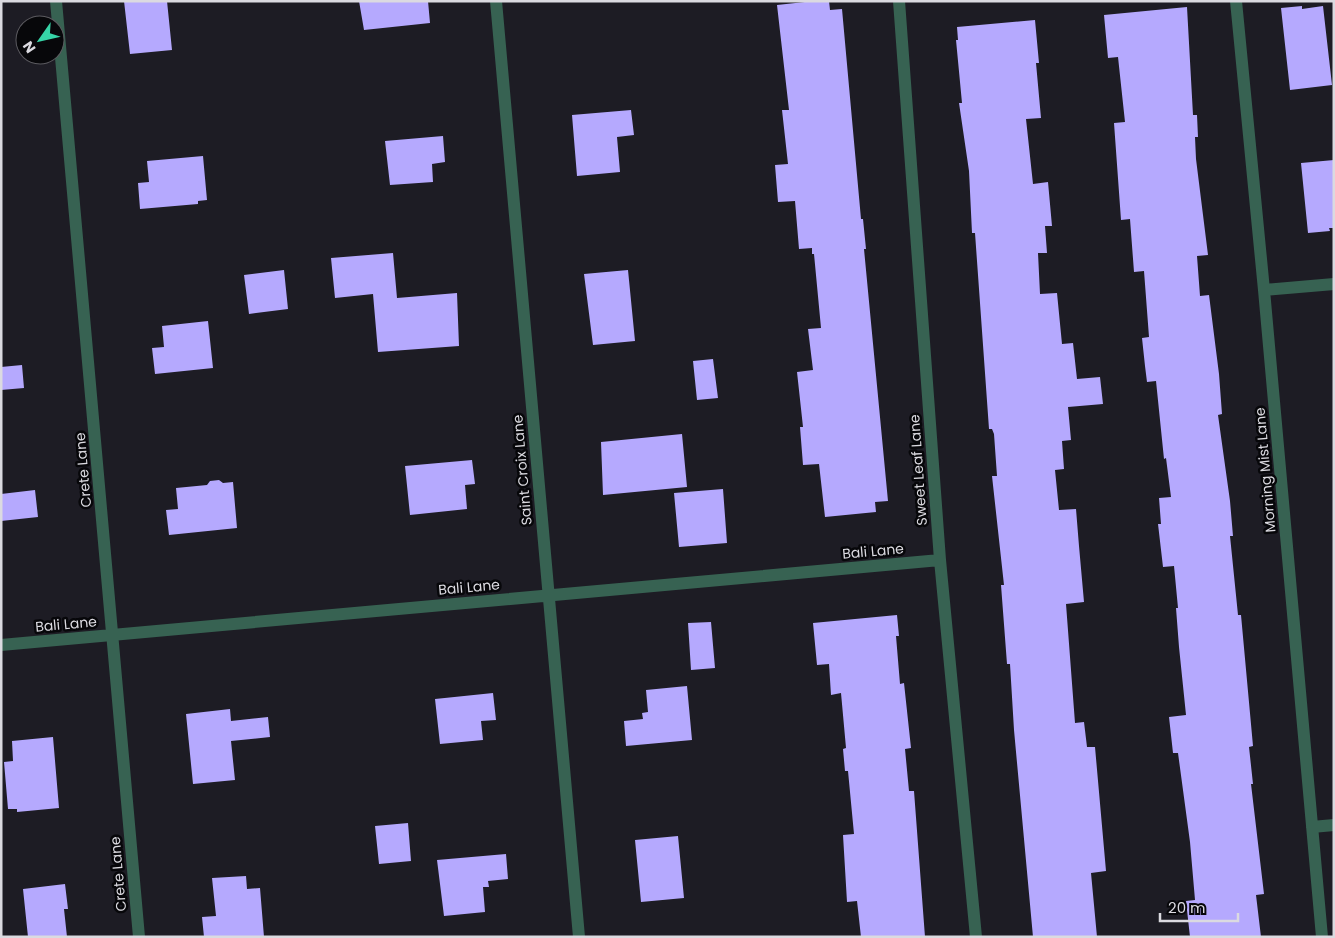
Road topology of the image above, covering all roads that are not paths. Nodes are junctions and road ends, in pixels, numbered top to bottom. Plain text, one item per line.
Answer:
1 (56, 1) edge
2 (496, 1) edge
3 (899, 1) edge
4 (1236, 1) edge
5 (1334, 284) edge
6 (1264, 290) junction
7 (940, 560) junction
8 (548, 595) junction
9 (113, 635) junction
10 (1, 645) edge
11 (1334, 825) edge
12 (1312, 827) junction
13 (138, 937) edge
14 (579, 937) edge
15 (976, 937) edge
16 (1322, 937) edge

1 - 9 street, Crete Lane
2 - 8 street, Saint Croix Lane
3 - 7 street, Sweet Leaf Lane
4 - 6 street, Morning Mist Lane
5 - 6 street
6 - 12 street, Morning Mist Lane
7 - 8 street, Bali Lane
7 - 15 street, Sweet Leaf Lane
8 - 9 street, Bali Lane
8 - 14 street, Saint Croix Lane
9 - 10 street, Bali Lane
9 - 13 street, Crete Lane
11 - 12 street
12 - 16 street, Morning Mist Lane

